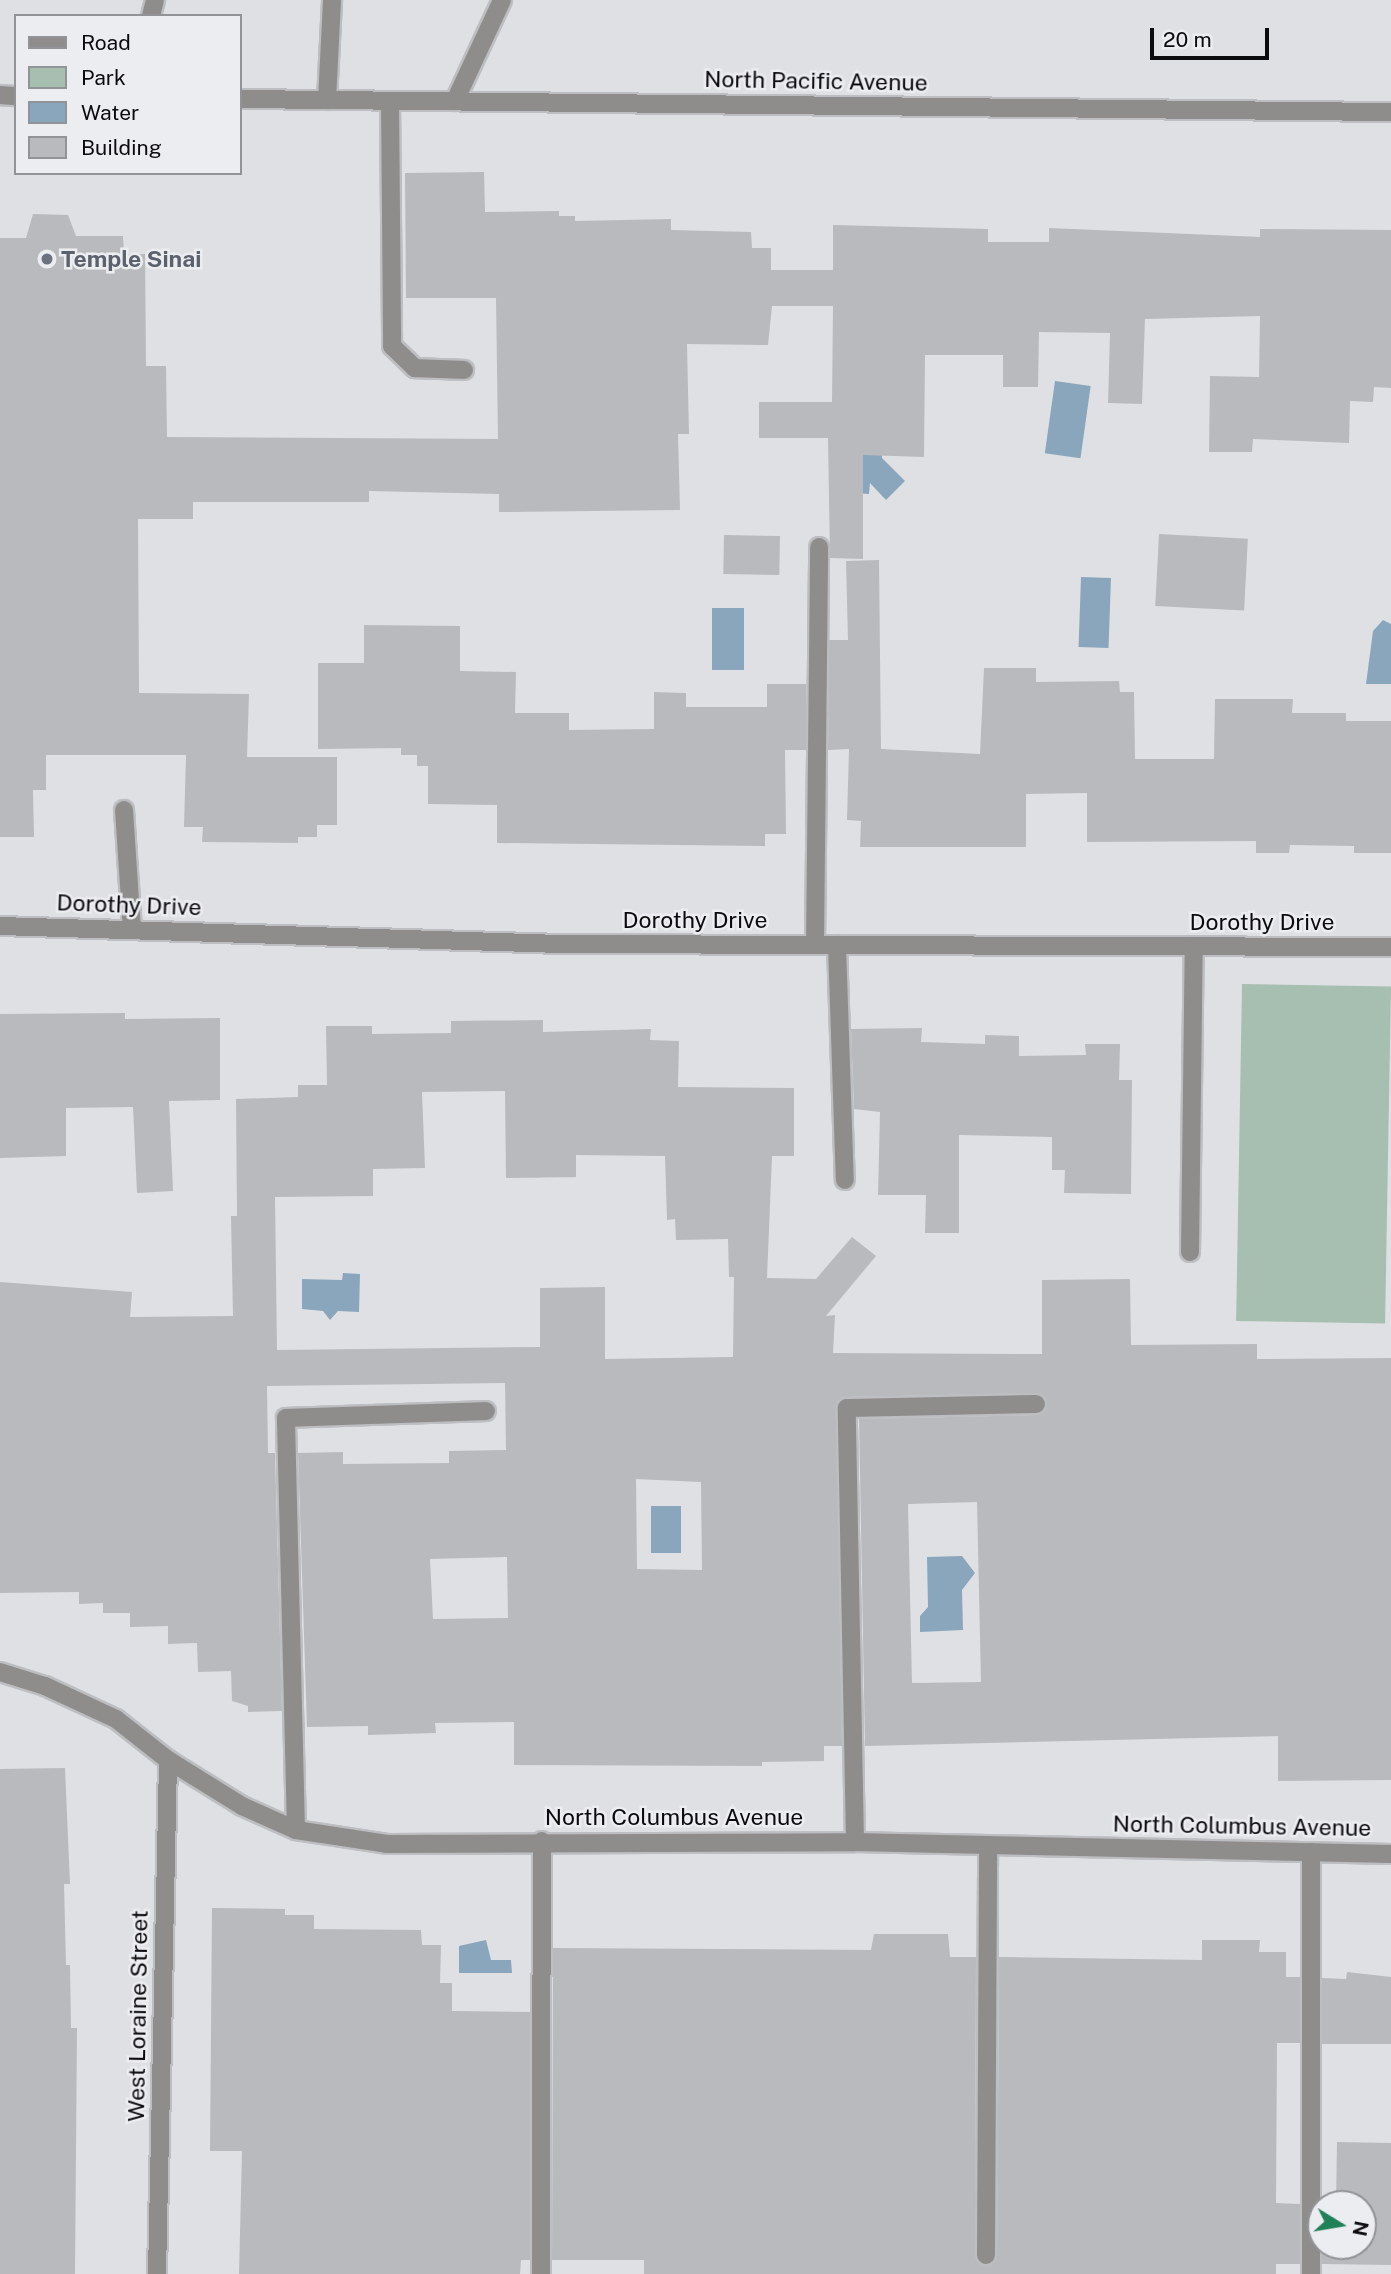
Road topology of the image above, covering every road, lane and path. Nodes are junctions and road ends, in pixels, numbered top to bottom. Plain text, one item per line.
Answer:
1 (332, 0) edge
2 (502, 0) edge
3 (242, 99) edge
4 (327, 100) junction
5 (390, 101) junction
6 (455, 102) junction
7 (1391, 112) edge
8 (464, 370) dead end
9 (818, 547) dead end
10 (124, 810) dead end
11 (0, 926) edge
12 (132, 930) junction
13 (815, 945) junction
14 (837, 945) junction
15 (1194, 946) junction
16 (1391, 947) edge
17 (845, 1180) dead end
18 (1190, 1252) dead end
19 (1036, 1404) dead end
20 (486, 1411) dead end
21 (0, 1672) edge
22 (168, 1760) junction
23 (296, 1830) junction
24 (542, 1842) junction
25 (855, 1842) junction
26 (988, 1845) junction
27 (1311, 1852) junction
28 (1391, 1854) edge
29 (986, 2255) dead end
30 (157, 2274) edge
31 (541, 2274) edge
32 (1311, 2274) edge

1 - 4 street
2 - 6 street
3 - 4 street, North Pacific Avenue
4 - 5 street, North Pacific Avenue
5 - 6 street, North Pacific Avenue
5 - 8 street
6 - 7 street, North Pacific Avenue
9 - 13 street
10 - 12 street
11 - 12 street, Dorothy Drive
12 - 13 street, Dorothy Drive
13 - 14 street, Dorothy Drive
14 - 15 street, Dorothy Drive
14 - 17 street
15 - 16 street, Dorothy Drive
15 - 18 street
19 - 25 street
20 - 23 street
21 - 22 street, North Columbus Avenue
22 - 23 street, North Columbus Avenue
22 - 30 street, West Loraine Street
23 - 24 street, North Columbus Avenue
24 - 25 street, North Columbus Avenue
24 - 31 street
25 - 26 street, North Columbus Avenue
26 - 27 street, North Columbus Avenue
26 - 29 street
27 - 28 street, North Columbus Avenue
27 - 32 street

